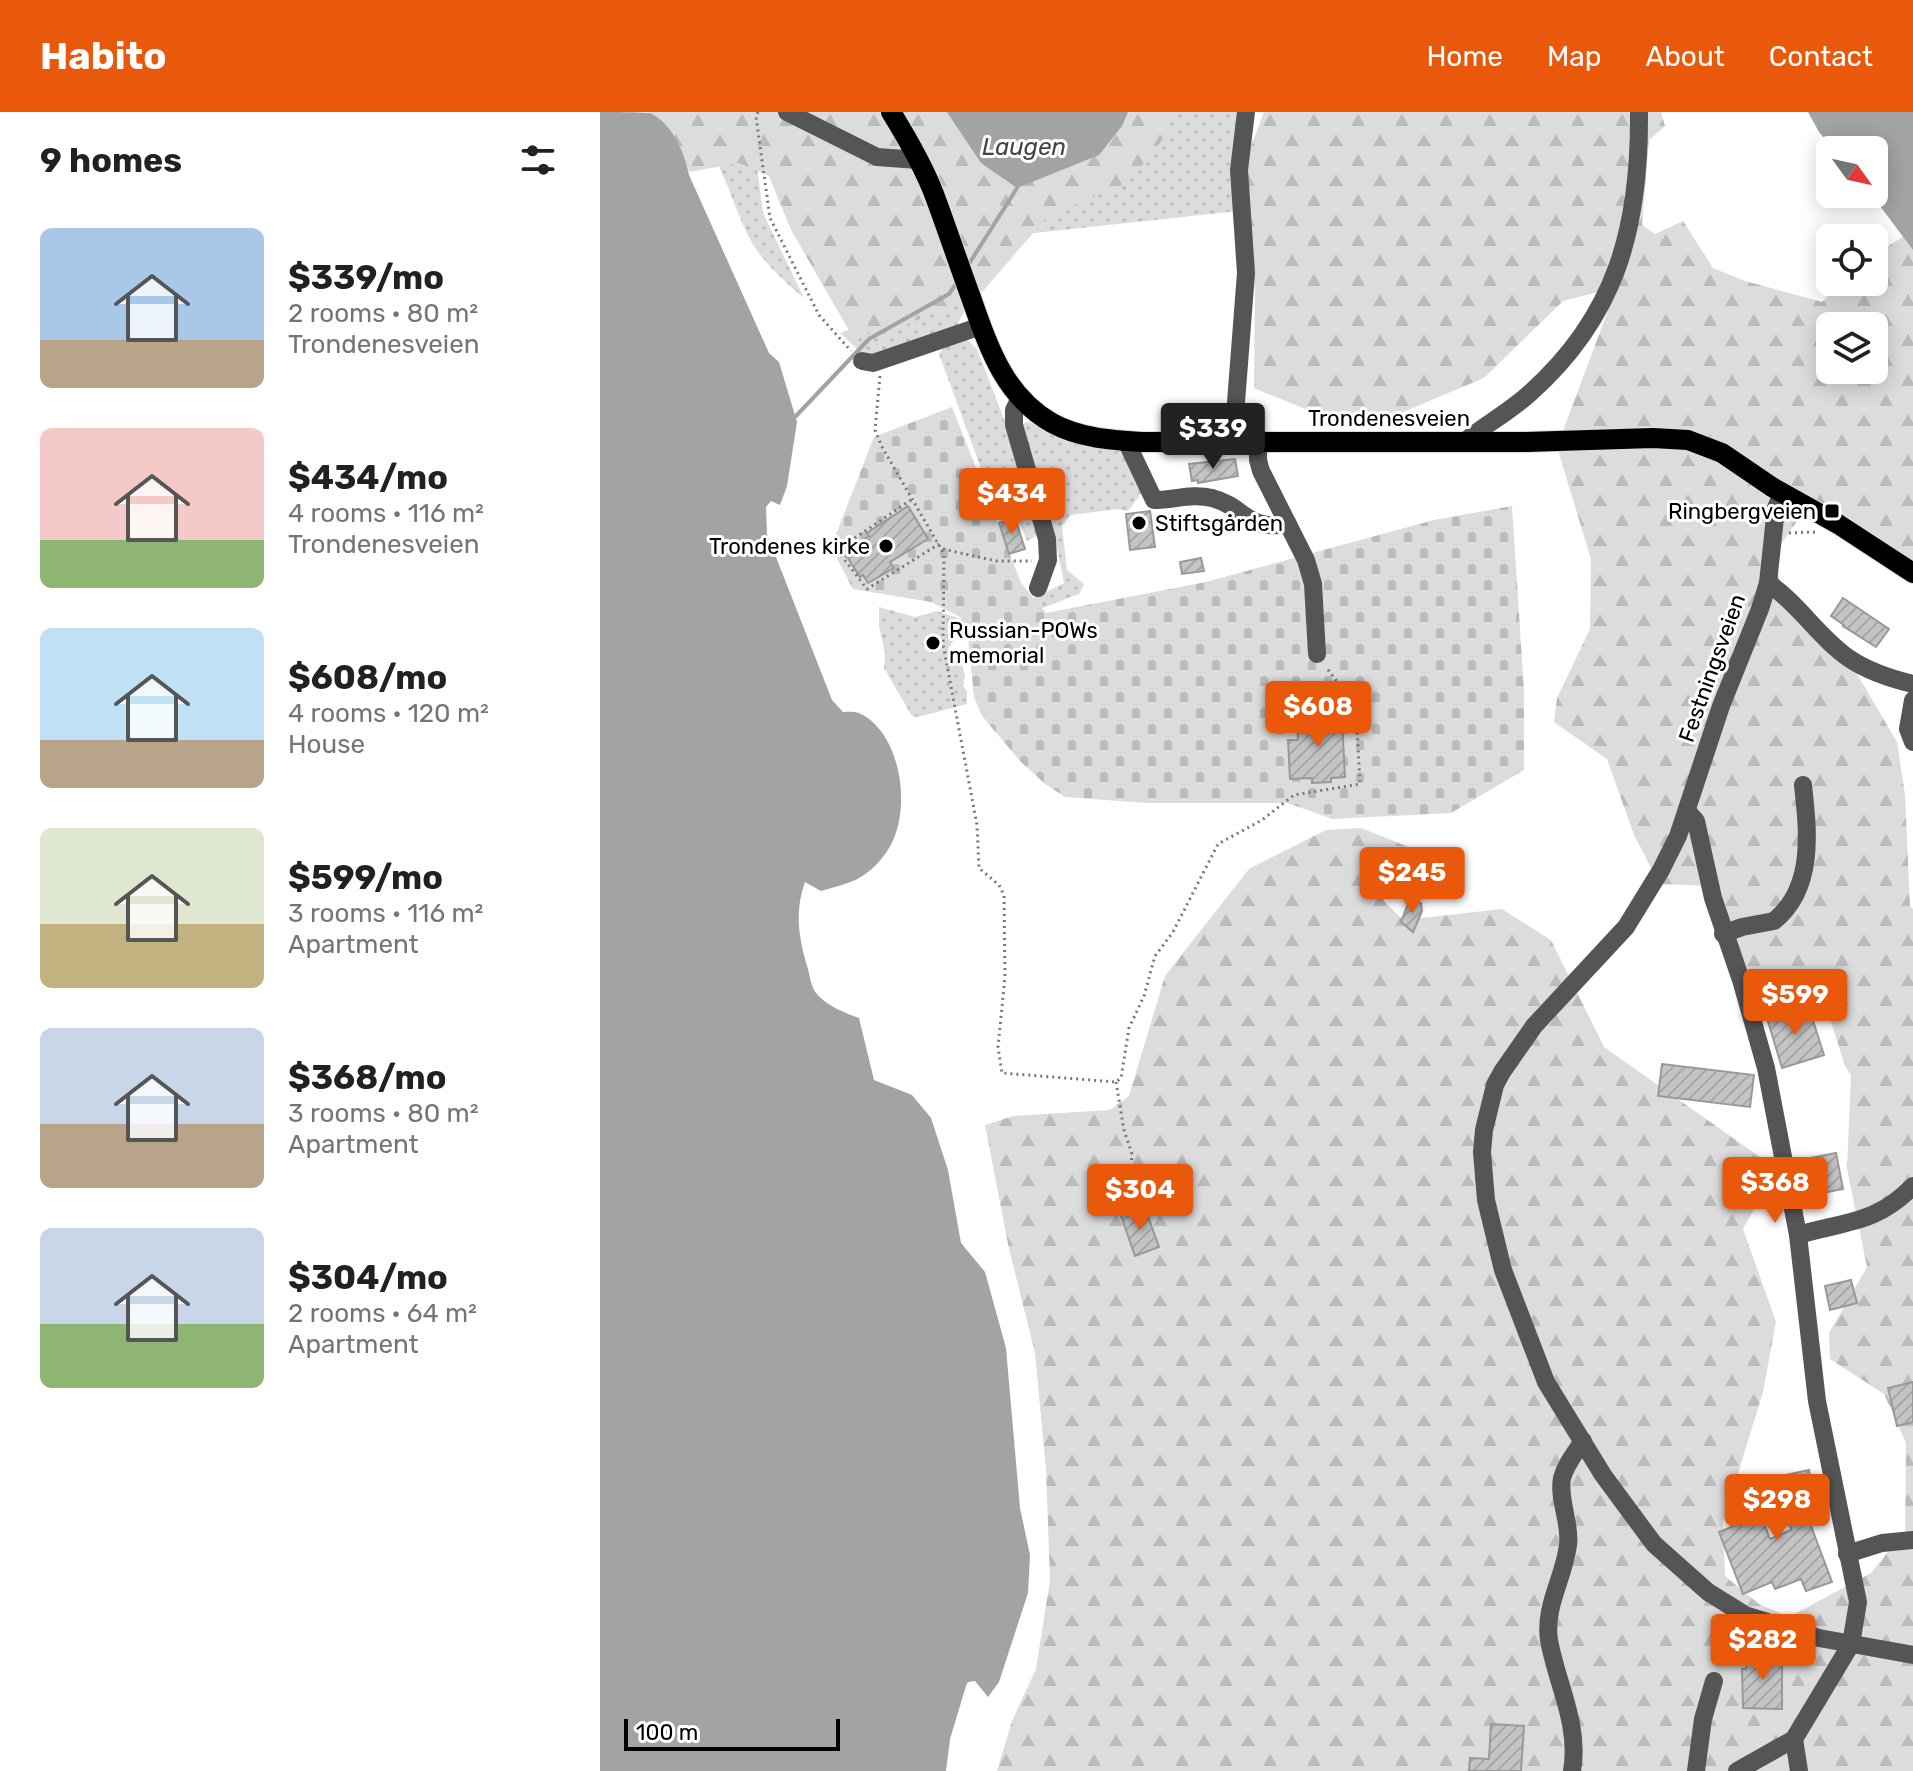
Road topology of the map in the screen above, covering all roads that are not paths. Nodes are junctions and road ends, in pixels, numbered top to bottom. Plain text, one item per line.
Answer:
1 (787, 112) edge
2 (891, 112) edge
3 (1246, 112) edge
4 (1639, 112) edge
5 (918, 160) junction
6 (981, 326) junction
7 (872, 360) road end
8 (1020, 398) junction
9 (1126, 441) junction
10 (1233, 441) junction
11 (1258, 441) junction
12 (1464, 442) junction
13 (1782, 493) junction
14 (1288, 524) junction
15 (1913, 573) edge
16 (1768, 583) junction
17 (1038, 588) dead end
18 (1317, 654) road end
19 (1913, 684) edge
20 (1913, 700) edge
21 (1913, 742) edge
22 (1803, 785) dead end
23 (1687, 811) junction
24 (1723, 934) junction
25 (1913, 1186) edge
26 (1798, 1235) junction
27 (1583, 1441) junction
28 (1913, 1540) edge
29 (1847, 1554) junction
30 (1851, 1644) junction
31 (1913, 1655) edge
32 (1714, 1681) dead end
33 (1794, 1739) junction
34 (1572, 1771) edge
35 (1696, 1771) edge
36 (1737, 1771) edge
37 (1799, 1771) edge

1 - 5 street
2 - 5 main road, Trondenesveien
3 - 10 street
4 - 12 street
5 - 6 main road, Trondenesveien
6 - 7 street
6 - 8 main road, Trondenesveien
8 - 9 main road, Trondenesveien
8 - 17 street
9 - 10 main road, Trondenesveien
9 - 14 street
10 - 11 main road, Trondenesveien
11 - 12 main road, Trondenesveien
11 - 14 street
12 - 13 main road, Trondenesveien
13 - 15 main road
13 - 16 street, Festningsveien
14 - 18 street
16 - 19 street
16 - 23 street, Festningsveien
20 - 21 street
22 - 24 street
23 - 24 street
23 - 27 street, Festningsveien
24 - 26 street
25 - 26 street
26 - 29 street
27 - 30 street, Festningsveien
27 - 34 street
28 - 29 street
29 - 30 street
30 - 31 street, Festningsveien
30 - 33 street
32 - 35 street
33 - 36 street
33 - 37 street

